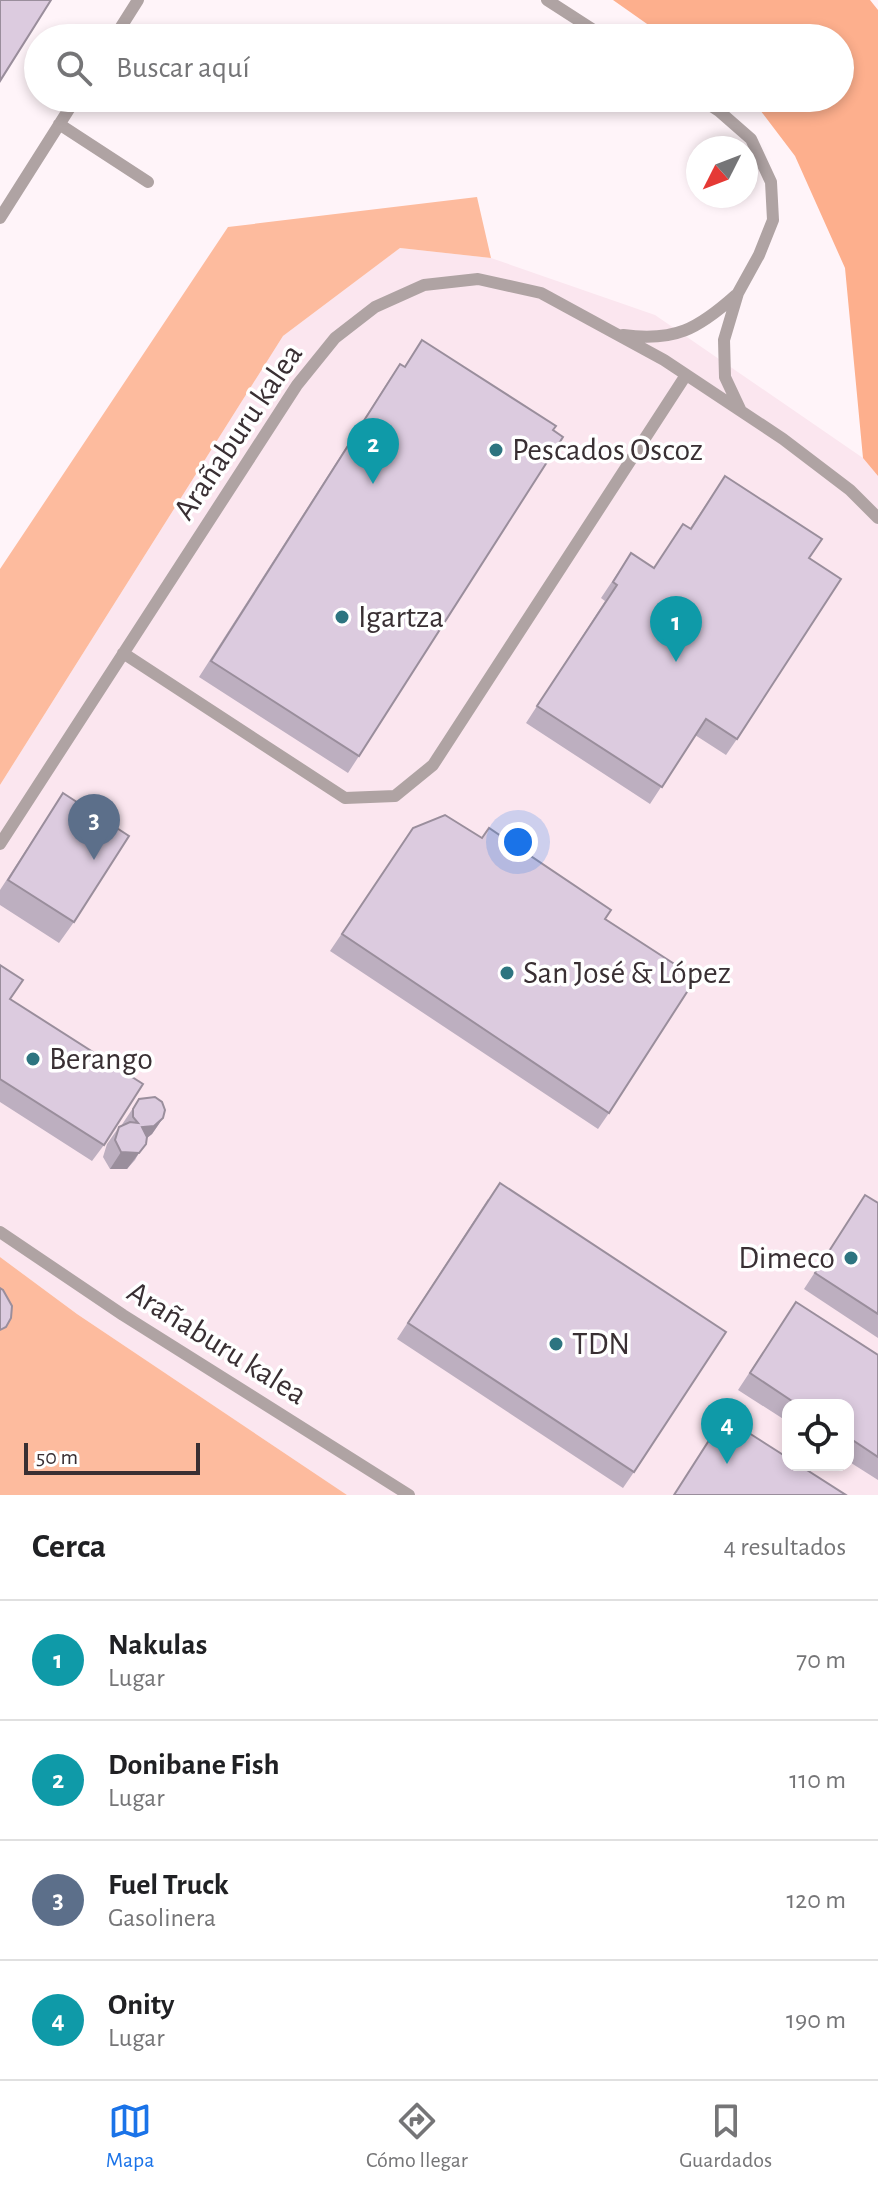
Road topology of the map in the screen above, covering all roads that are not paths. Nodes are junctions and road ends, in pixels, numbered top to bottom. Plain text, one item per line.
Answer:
1 (138, 0) edge
2 (547, 0) edge
3 (123, 24) edge
4 (584, 24) edge
5 (67, 112) edge
6 (720, 112) edge
7 (59, 124) junction
8 (148, 182) dead end
9 (0, 218) edge
10 (738, 293) junction
11 (617, 334) junction
12 (686, 375) junction
13 (741, 412) junction
14 (878, 518) edge
15 (123, 653) junction
16 (0, 844) edge
17 (0, 1232) edge
18 (409, 1495) edge

1 - 3 lane
2 - 4 lane
5 - 7 lane
6 - 10 lane
7 - 8 lane
7 - 9 lane
10 - 11 lane
10 - 13 lane
11 - 12 lane, Arañaburu kalea
11 - 15 lane, Arañaburu kalea
12 - 13 lane, Arañaburu kalea
12 - 15 lane
13 - 14 lane, Arañaburu kalea
15 - 16 lane, Arañaburu kalea
17 - 18 lane, Arañaburu kalea

